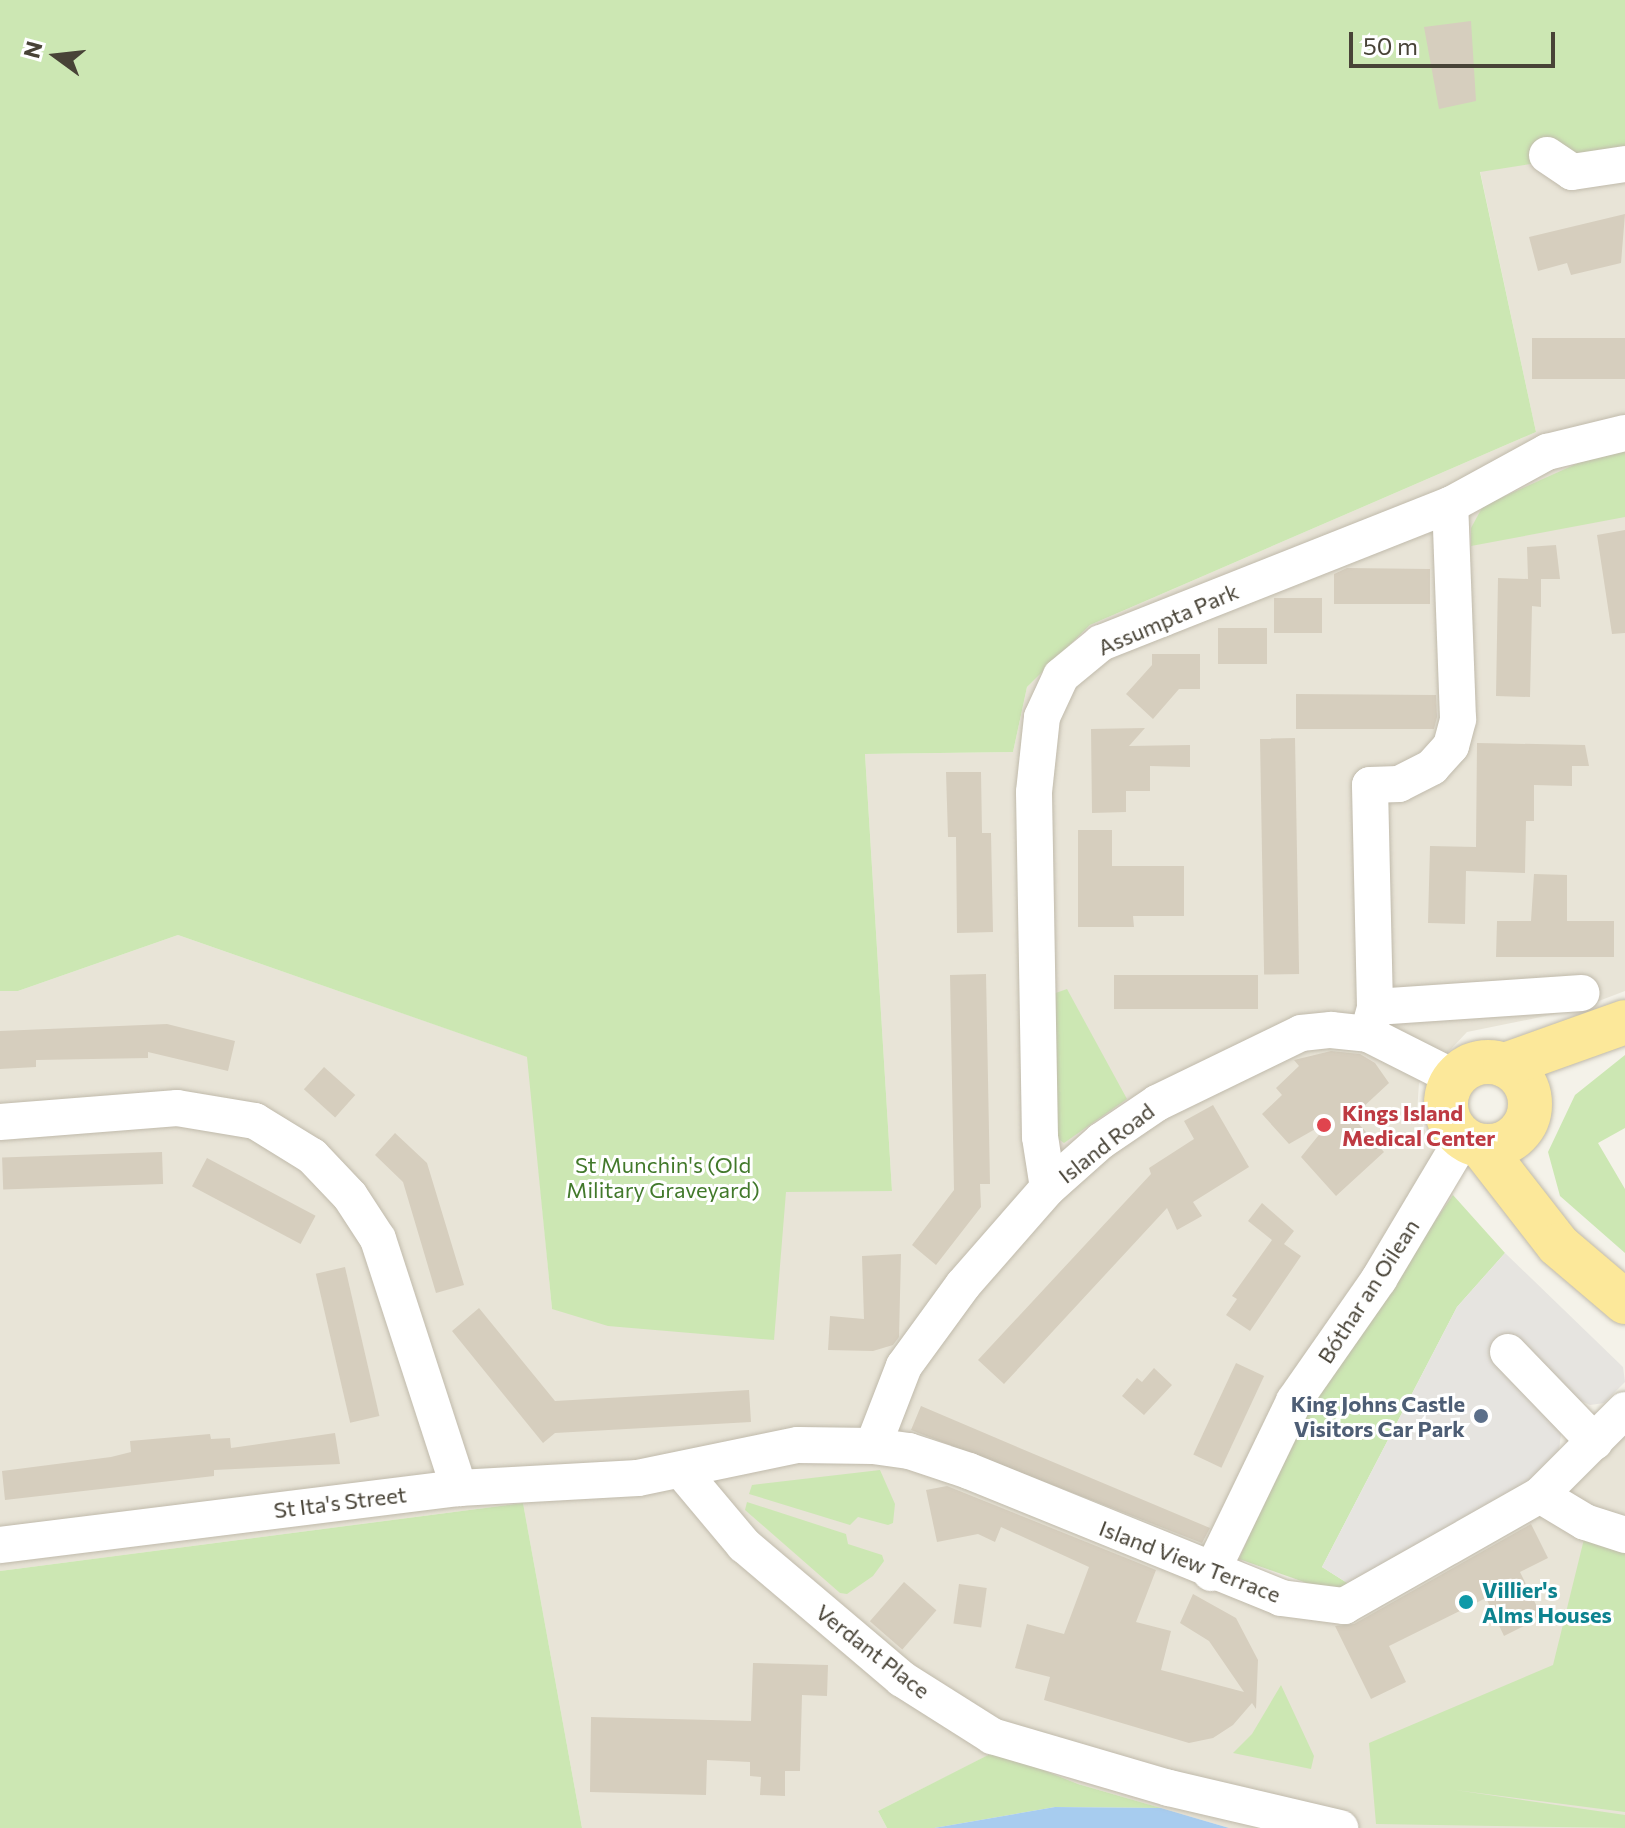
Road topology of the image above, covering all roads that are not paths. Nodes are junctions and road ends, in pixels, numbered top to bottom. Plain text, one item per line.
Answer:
1 (1547, 155) dead end
2 (1625, 164) edge
3 (1625, 433) edge
4 (1450, 505) junction
5 (1582, 993) dead end
6 (1372, 1020) junction
7 (1613, 1027) edge
8 (1505, 1065) junction
9 (1455, 1078) junction
10 (0, 1122) edge
11 (1498, 1129) junction
12 (1048, 1188) junction
13 (1625, 1302) edge
14 (1508, 1352) dead end
15 (1625, 1410) edge
16 (1595, 1442) junction
17 (873, 1446) junction
18 (681, 1470) junction
19 (459, 1488) junction
20 (1540, 1495) junction
21 (1625, 1535) edge
22 (0, 1545) edge
23 (1211, 1573) junction
24 (1338, 1828) edge

1 - 2 street
3 - 4 street, Assumpta Park
4 - 6 street
4 - 12 street, Assumpta Park
5 - 6 street
6 - 9 street, Island Road
6 - 12 street, Island Road
7 - 8 main road
7 - 11 main road
8 - 9 main road
8 - 11 main road
9 - 11 main road
10 - 19 street
11 - 13 main road
11 - 23 street, Bóthar an Oilean
12 - 17 street, Island Road
14 - 16 street
15 - 16 street, Island View Terrace
16 - 20 street, Island View Terrace
17 - 18 street
17 - 23 street, Island View Terrace
18 - 19 street, St Ita's Street
18 - 24 street, Verdant Place
19 - 22 street, St Ita's Street
20 - 21 street
20 - 23 street, Island View Terrace

